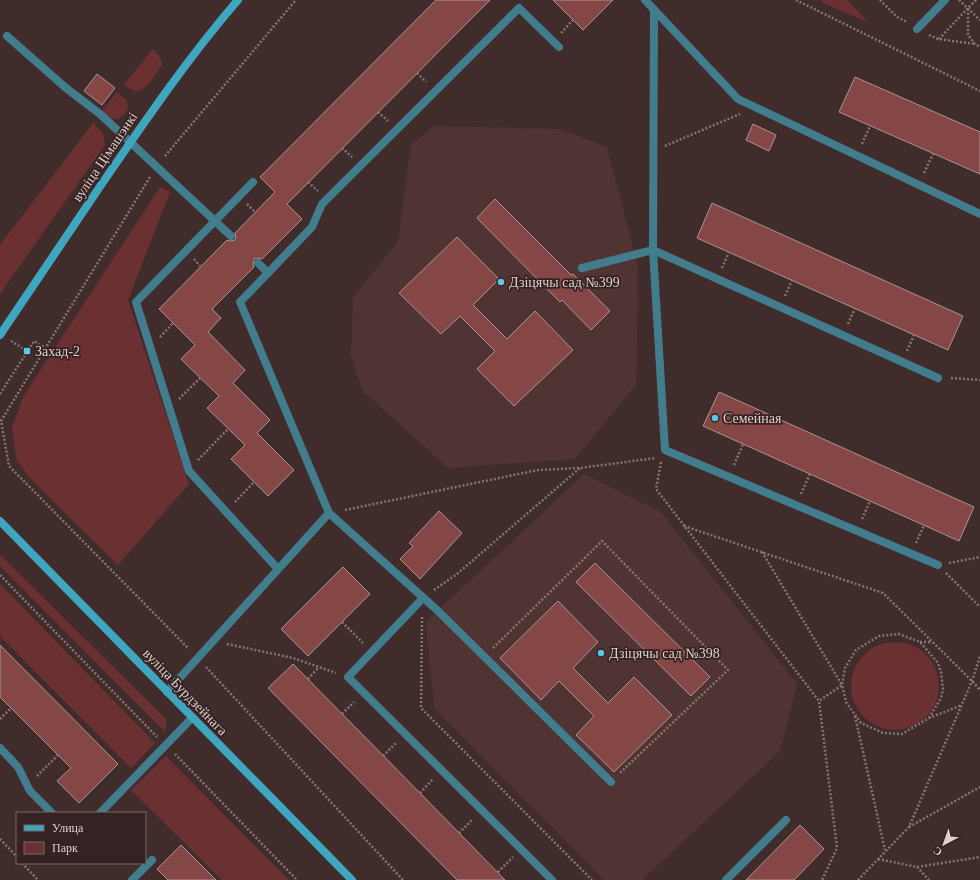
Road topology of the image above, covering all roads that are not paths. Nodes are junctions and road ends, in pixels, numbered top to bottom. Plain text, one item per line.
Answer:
1 (238, 0) edge
2 (645, 0) edge
3 (945, 0) edge
4 (654, 10) junction
5 (917, 29) road end
6 (7, 36) dead end
7 (559, 48) dead end
8 (130, 142) junction
9 (253, 182) dead end
10 (980, 214) edge
11 (216, 221) junction
12 (231, 236) dead end
13 (652, 250) junction
14 (258, 263) dead end
15 (582, 268) dead end
16 (268, 273) junction
17 (0, 334) edge
18 (938, 378) road end
19 (329, 513) junction
20 (0, 521) edge
21 (938, 566) road end
22 (278, 569) junction
23 (423, 598) junction
24 (167, 692) junction
25 (192, 718) junction
26 (0, 748) edge
27 (611, 782) road end
28 (51, 812) edge
29 (101, 812) edge
30 (786, 820) dead end
31 (152, 860) dead end
32 (132, 880) edge
33 (352, 880) edge
34 (552, 880) edge
35 (726, 880) edge

1 - 8 street, вуліца Цімашэнкі
2 - 4 lane
3 - 5 lane
4 - 10 lane
4 - 13 lane
6 - 8 lane
7 - 16 lane
8 - 11 lane
8 - 17 street, вуліца Цімашэнкі
9 - 11 lane
11 - 12 lane
11 - 22 lane
13 - 15 lane
13 - 18 lane
13 - 21 lane
14 - 16 lane
16 - 19 lane
19 - 22 lane
19 - 23 lane
20 - 24 street, вуліца Бурдзейнага
22 - 24 lane
23 - 27 lane
23 - 34 lane
24 - 25 street, вуліца Бурдзейнага
25 - 29 lane
25 - 33 street, вуліца Бурдзейнага
26 - 28 lane
30 - 35 lane
31 - 32 lane

